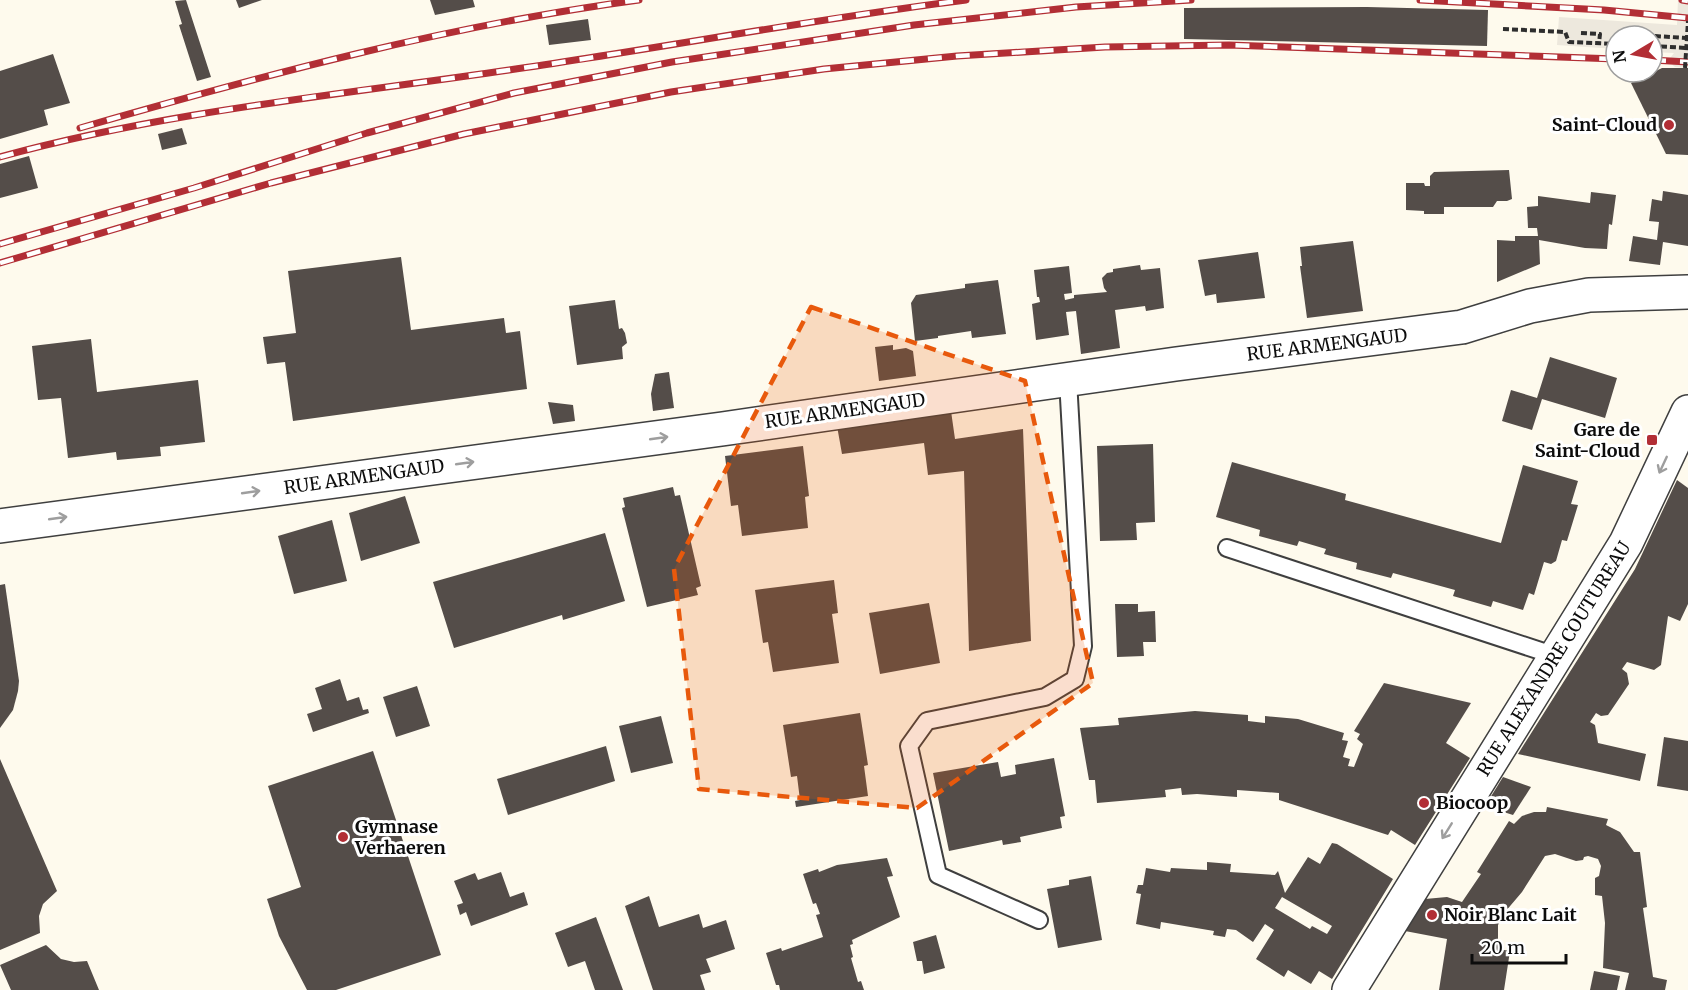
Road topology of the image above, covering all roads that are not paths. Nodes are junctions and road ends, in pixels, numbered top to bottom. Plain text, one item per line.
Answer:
1 (1688, 292) edge
2 (1068, 380) junction
3 (1688, 412) edge
4 (0, 526) edge
5 (1227, 548) dead end
6 (1556, 657) junction
7 (1039, 920) dead end
8 (1349, 990) edge

1 - 2 street, RUE ARMENGAUD
4 -> 2 street, RUE ARMENGAUD
2 - 7 lane
3 -> 6 street, RUE ALEXANDRE COUTUREAU
5 - 6 lane
6 -> 8 street, RUE ALEXANDRE COUTUREAU

